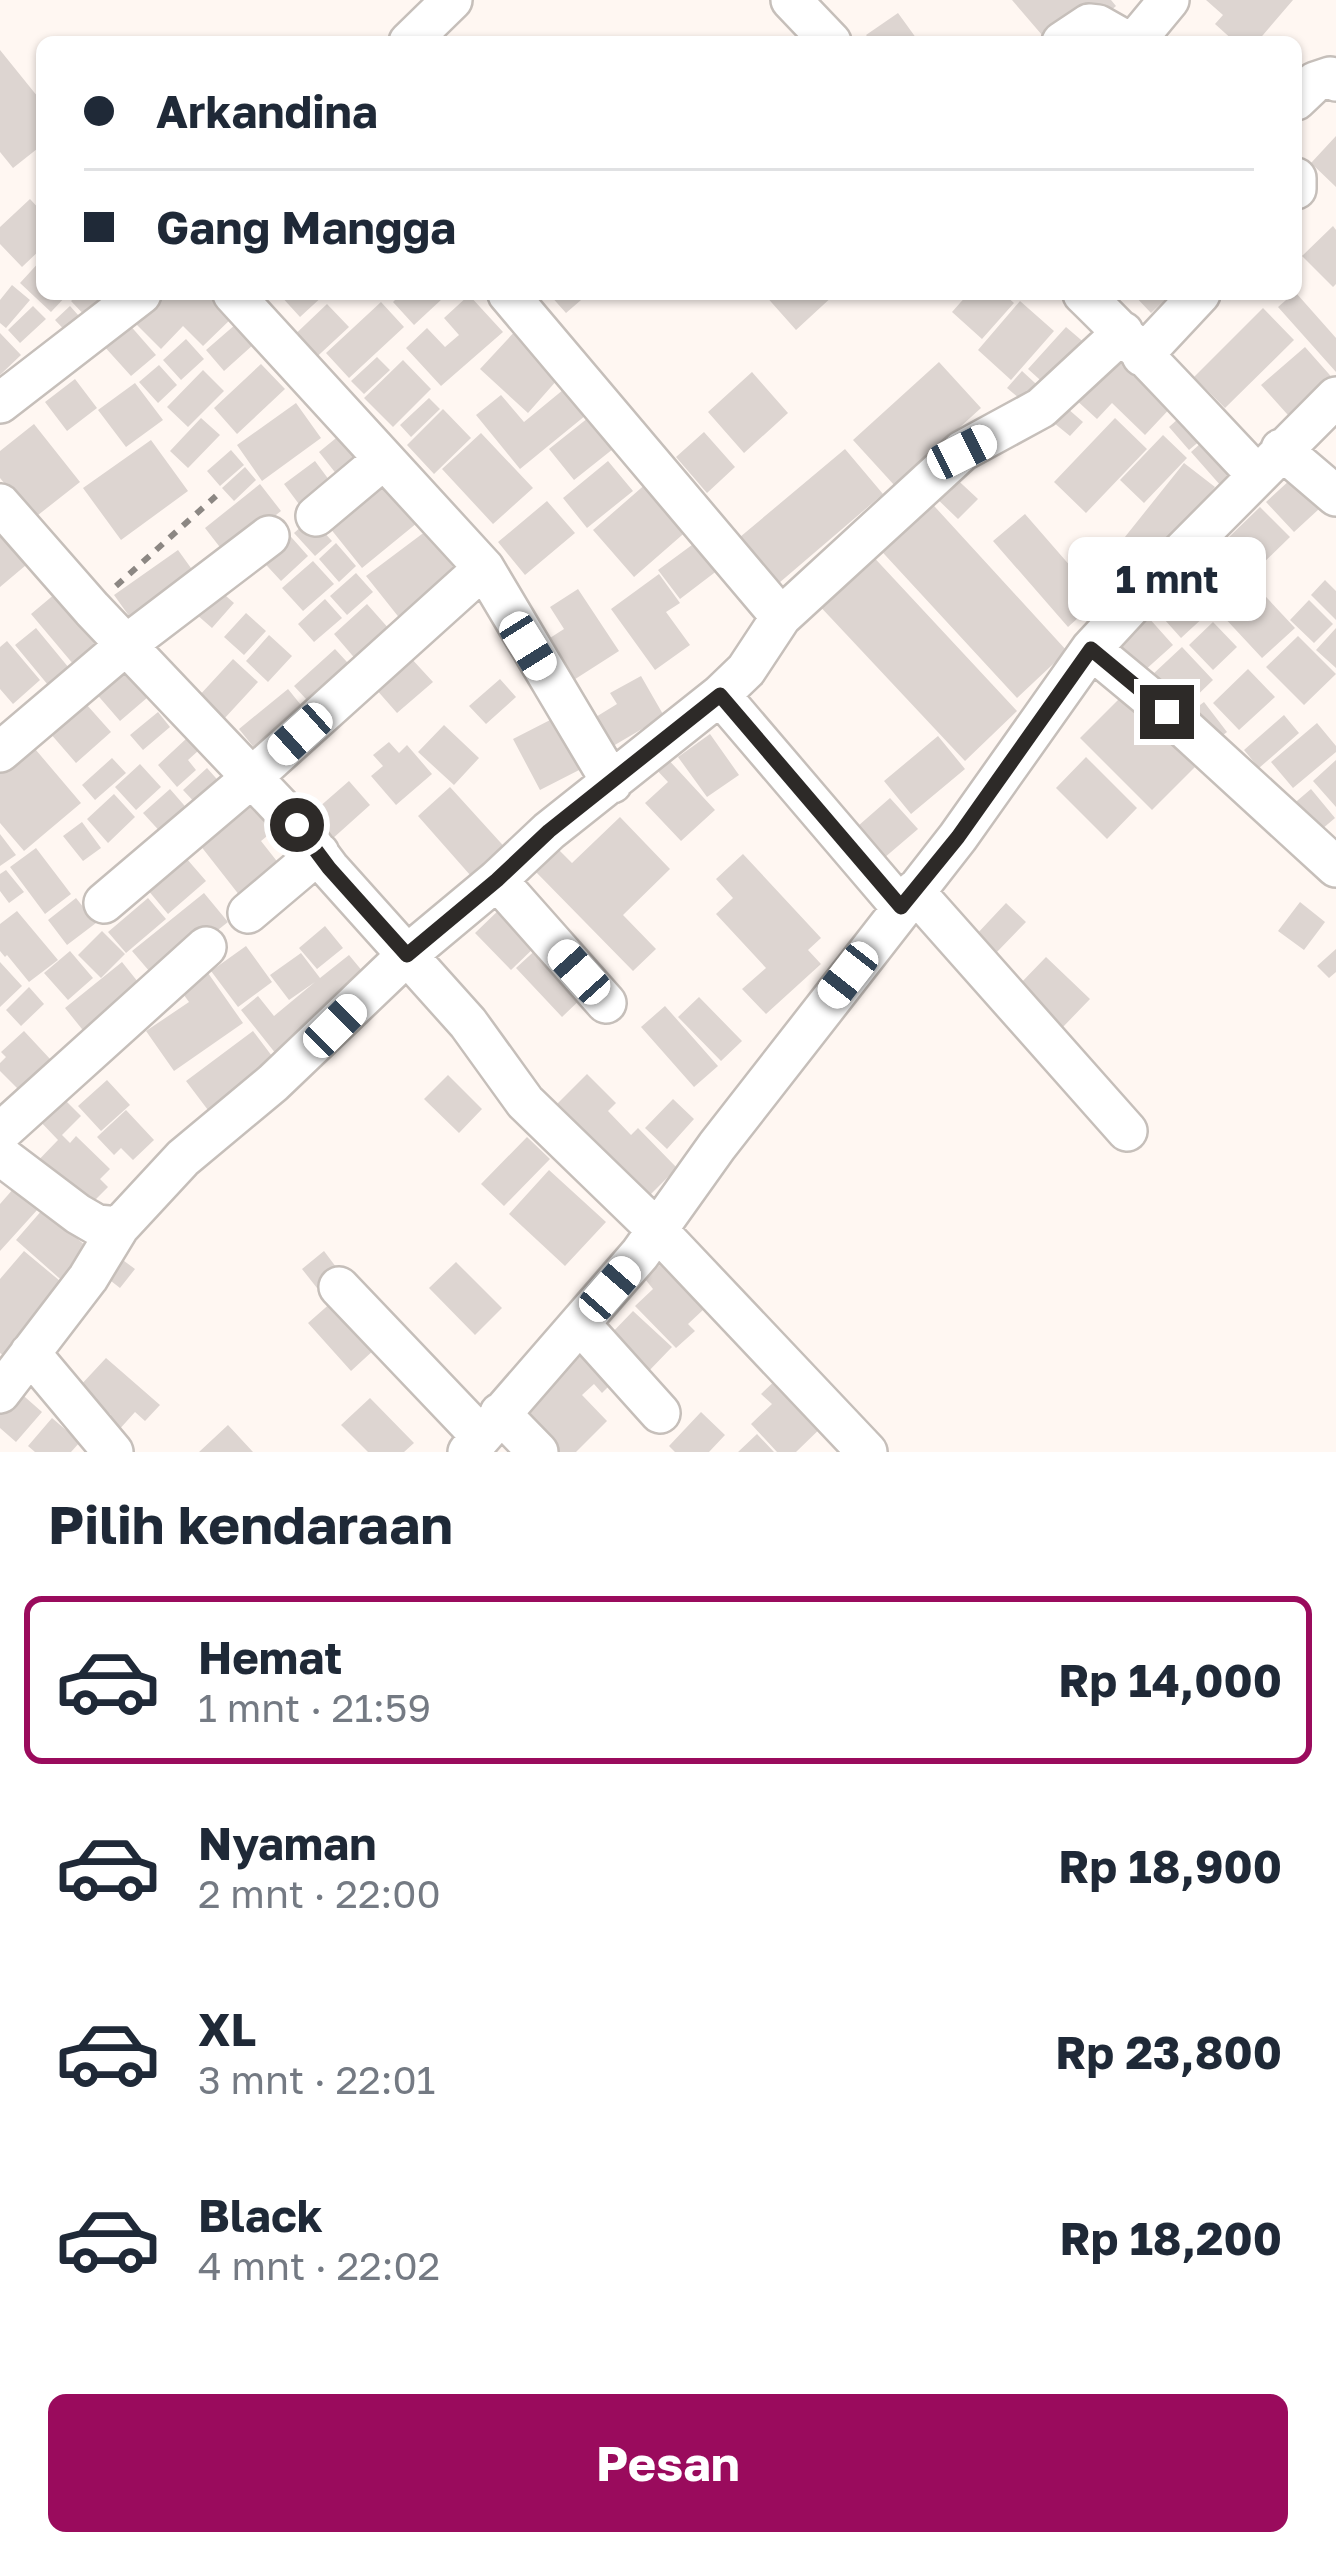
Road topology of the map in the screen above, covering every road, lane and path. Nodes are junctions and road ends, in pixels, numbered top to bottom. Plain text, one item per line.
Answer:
1 (452, 0) edge
2 (1169, 0) edge
3 (796, 2) edge
4 (416, 36) edge
5 (826, 36) edge
6 (1071, 36) edge
7 (1118, 36) edge
8 (1138, 36) edge
9 (1336, 81) edge
10 (1302, 94) edge
11 (134, 300) edge
12 (238, 300) edge
13 (513, 300) edge
14 (1089, 300) edge
15 (1192, 300) edge
16 (1132, 344) junction
17 (1336, 397) edge
18 (0, 404) edge
19 (384, 459) junction
20 (1269, 462) junction
21 (215, 496) dead end
22 (1336, 496) edge
23 (0, 504) edge
24 (316, 516) dead end
25 (269, 536) dead end
26 (484, 568) junction
27 (92, 609) junction
28 (781, 617) junction
29 (126, 645) junction
30 (1091, 649) junction
31 (720, 695) junction
32 (0, 752) edge
33 (250, 778) junction
34 (612, 783) junction
35 (319, 853) junction
36 (1336, 867) edge
37 (497, 880) junction
38 (907, 899) junction
39 (104, 903) dead end
40 (248, 913) dead end
41 (206, 947) dead end
42 (407, 955) junction
43 (606, 1003) dead end
44 (1127, 1131) dead end
45 (0, 1132) edge
46 (7, 1173) edge
47 (119, 1227) junction
48 (657, 1230) junction
49 (339, 1287) dead end
50 (580, 1324) junction
51 (30, 1352) junction
52 (0, 1393) edge
53 (660, 1413) dead end
54 (483, 1434) edge
55 (845, 1445) edge
56 (113, 1452) edge
57 (538, 1452) edge

1 - 4 street
2 - 8 street
3 - 5 street
6 - 7 street
9 - 10 street
11 - 18 street
12 - 19 street
13 - 28 street
14 - 16 street
15 - 16 street
16 - 20 street
16 - 28 street
17 - 20 street
19 - 24 street
19 - 26 street
20 - 22 street
20 - 30 street
21 - 27 path
23 - 27 street
25 - 29 street
26 - 33 street
26 - 34 street
27 - 29 street
28 - 31 street
29 - 32 street
29 - 33 street
30 - 36 street
30 - 38 street
31 - 34 street
31 - 38 street
33 - 35 street
33 - 39 street
34 - 37 street
35 - 40 street
35 - 42 street
37 - 42 street
37 - 43 street
38 - 44 street
38 - 48 street
41 - 45 street
42 - 47 street
42 - 48 street
46 - 47 street
47 - 51 street
48 - 50 street
48 - 55 street
49 - 54 street
50 - 53 street
50 - 54 street
51 - 52 street
51 - 56 street
54 - 57 street

